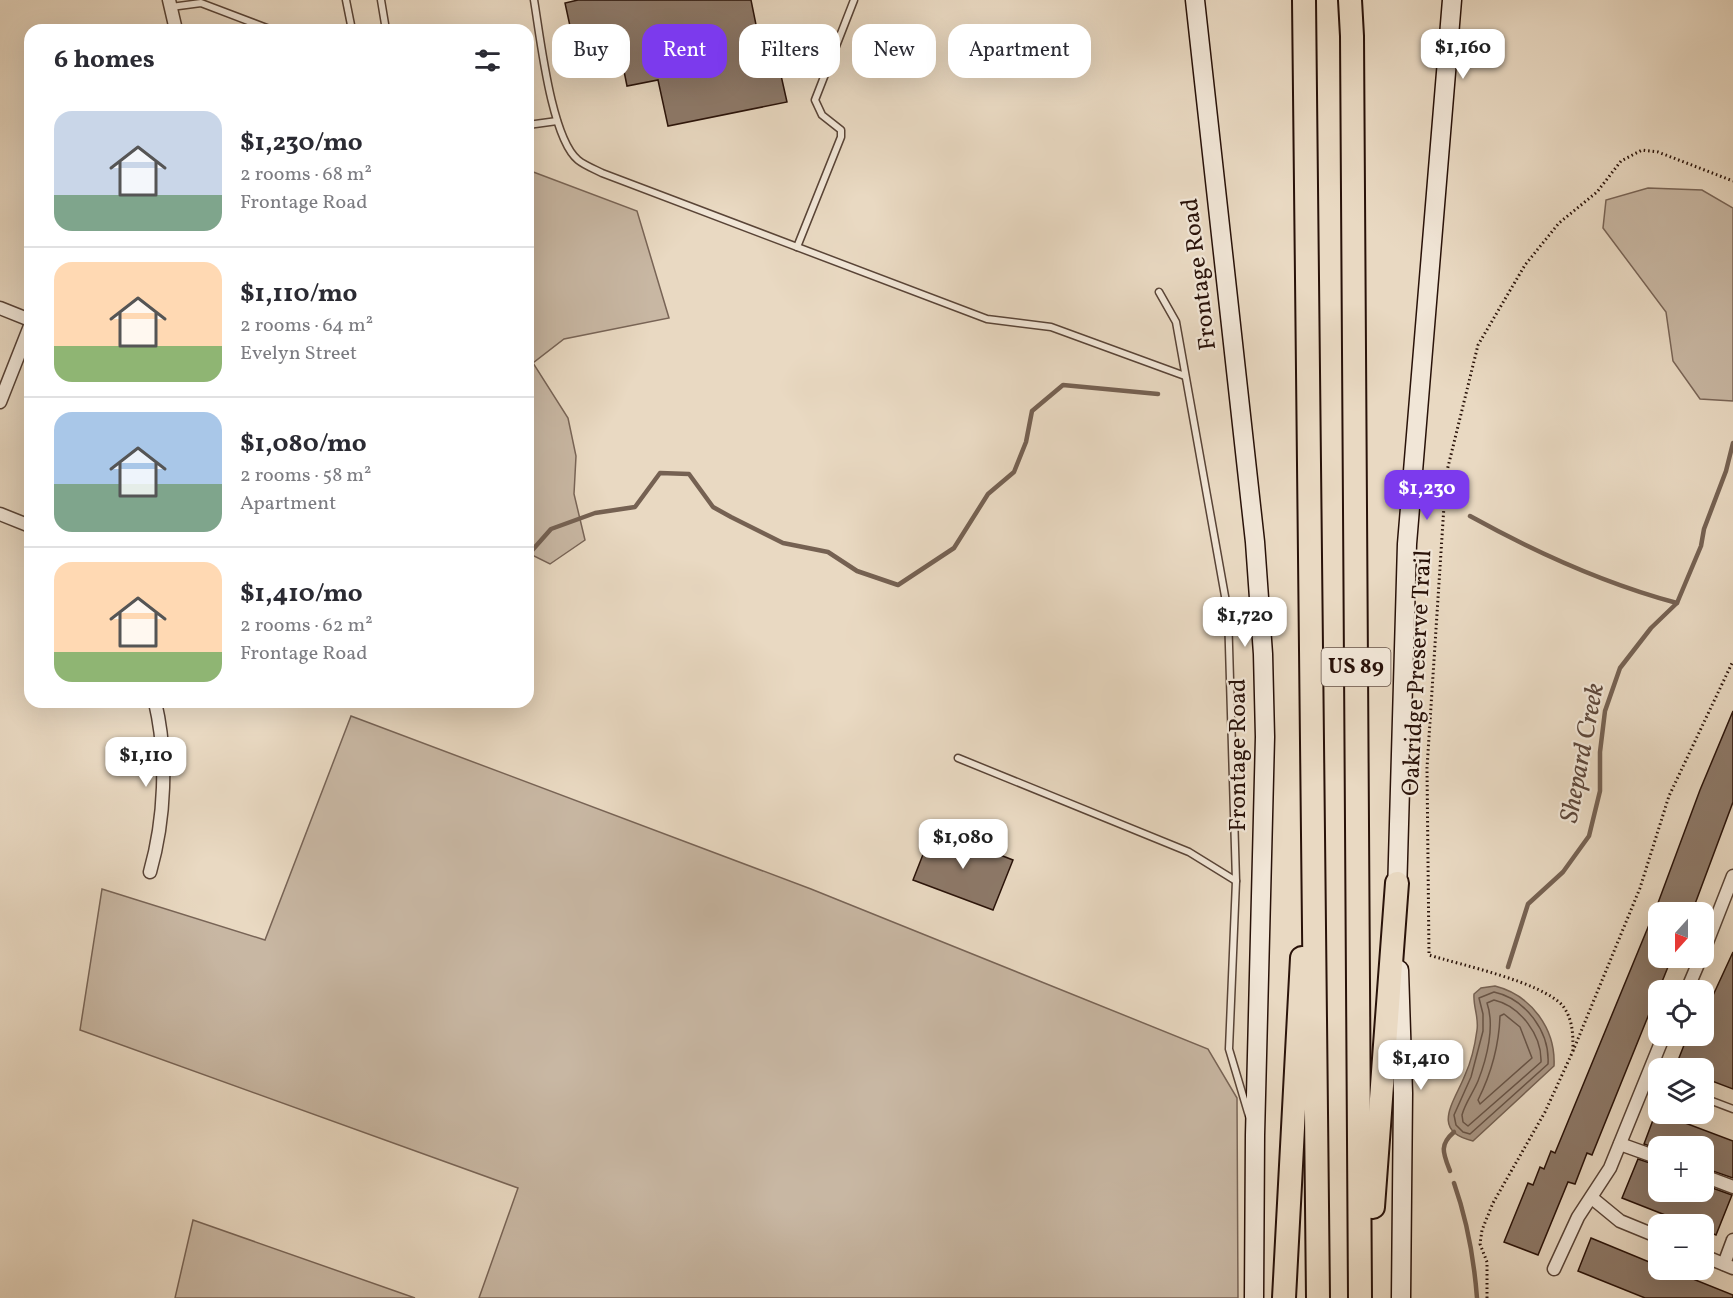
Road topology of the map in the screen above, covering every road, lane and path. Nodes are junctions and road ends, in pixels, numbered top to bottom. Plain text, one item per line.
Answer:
1 (346, 0) edge
2 (381, 0) edge
3 (534, 0) edge
4 (854, 0) edge
5 (1195, 0) edge
6 (1305, 0) edge
7 (1350, 0) edge
8 (1356, 0) edge
9 (1452, 0) edge
10 (210, 2) edge
11 (170, 4) edge
12 (175, 24) edge
13 (259, 24) edge
14 (351, 24) edge
15 (385, 24) edge
16 (1352, 36) junction
17 (557, 121) junction
18 (534, 124) edge
19 (1733, 181) edge
20 (797, 247) junction
21 (1159, 292) dead end
22 (0, 308) edge
23 (24, 318) edge
24 (24, 341) edge
25 (1185, 376) junction
26 (0, 402) edge
27 (0, 514) edge
28 (24, 524) edge
29 (1733, 661) edge
30 (156, 708) edge
31 (1313, 741) junction
32 (958, 758) dead end
33 (150, 873) dead end
34 (1733, 876) edge
35 (1236, 881) junction
36 (1397, 884) junction
37 (1714, 924) edge
38 (1573, 1051) junction
39 (1648, 1089) edge
40 (1714, 1102) edge
41 (1733, 1109) edge
42 (1255, 1135) junction
43 (1620, 1144) junction
44 (1648, 1154) edge
45 (1714, 1180) edge
46 (1733, 1187) edge
47 (1592, 1198) junction
48 (1648, 1232) edge
49 (1733, 1240) edge
50 (1714, 1260) edge
51 (1728, 1266) edge
52 (1554, 1269) dead end
53 (1254, 1298) edge
54 (1284, 1298) edge
55 (1318, 1298) edge
56 (1360, 1298) edge
57 (1366, 1298) edge
58 (1401, 1298) edge
59 (1487, 1298) edge

1 - 14 lane
2 - 15 lane
3 - 17 lane
4 - 20 lane
5 - 42 main road, Frontage Road
6 - 31 highway, US 89
7 - 16 highway
8 - 16 highway, US 89
9 - 36 main road
10 - 11 lane
10 - 13 lane
11 - 12 street
16 - 56 highway, US 89
17 - 18 lane
17 - 20 lane
19 - 38 path, Oakridge Preserve Trail
20 - 25 lane
21 - 25 lane
22 - 23 street
24 - 26 street
25 - 35 lane
27 - 28 street
29 - 38 path, Oakridge Preserve Trail
30 - 33 street
31 - 54 highway
31 - 55 highway, US 89
32 - 35 lane
34 - 37 street
35 - 42 lane
36 - 57 highway
36 - 58 main road
38 - 59 path, Oakridge Preserve Trail
39 - 43 street
40 - 41 lane
42 - 53 main road, Frontage Road
43 - 44 street
43 - 47 street
45 - 46 street
47 - 48 street
47 - 52 street
49 - 51 street
50 - 51 street

